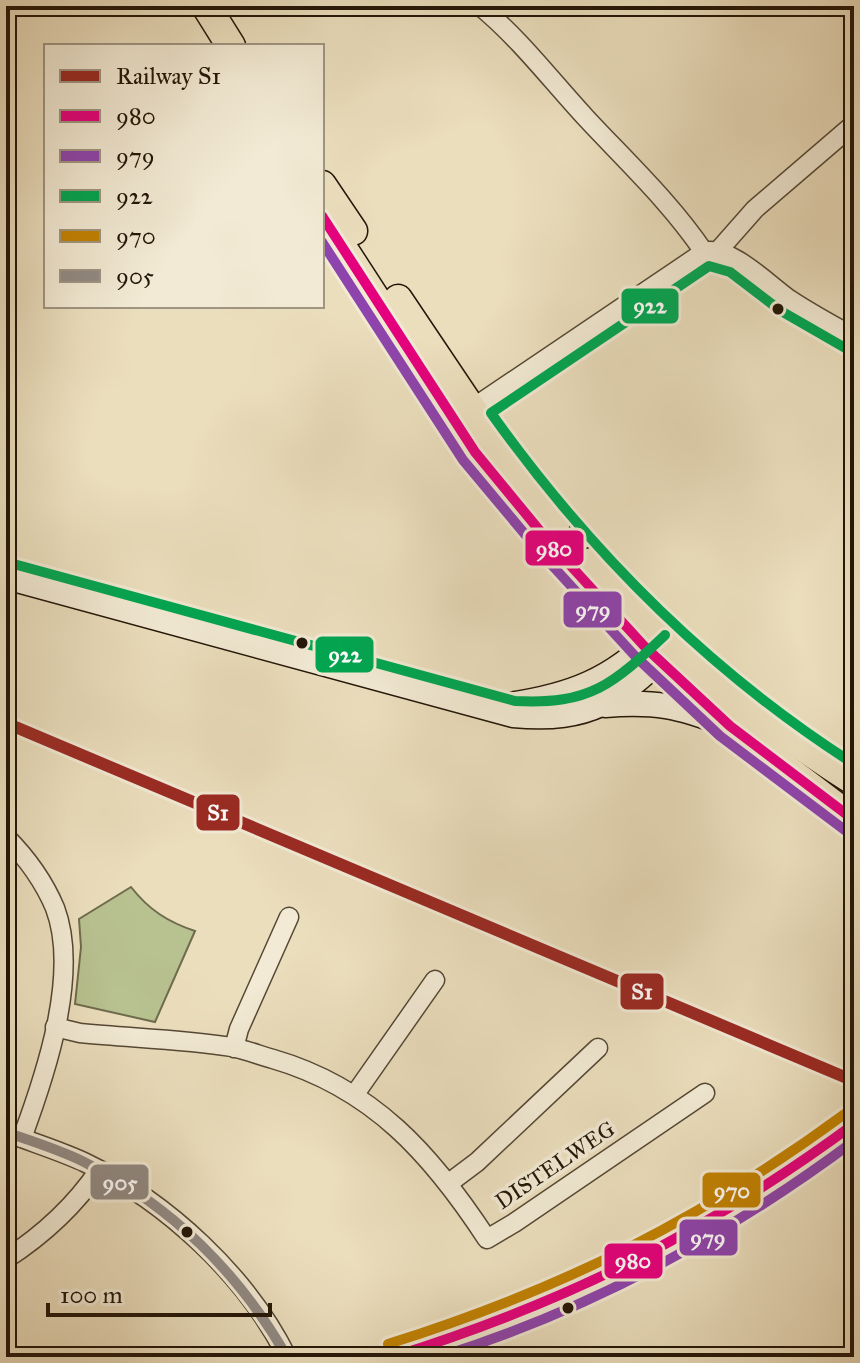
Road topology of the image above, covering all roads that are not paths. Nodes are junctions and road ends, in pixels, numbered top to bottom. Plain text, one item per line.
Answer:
1 (187, 6) edge
2 (206, 6) edge
3 (480, 6) edge
4 (212, 44) edge
5 (230, 44) edge
6 (854, 124) edge
7 (324, 188) edge
8 (324, 219) edge
9 (711, 251) junction
10 (854, 337) edge
11 (462, 415) junction
12 (6, 577) edge
13 (660, 646) junction
14 (603, 705) junction
15 (490, 708) junction
16 (730, 726) junction
17 (854, 781) edge
18 (854, 820) edge
19 (6, 837) edge
20 (289, 917) dead end
21 (435, 980) dead end
22 (55, 1027) junction
23 (234, 1048) junction
24 (598, 1048) dead end
25 (705, 1093) dead end
26 (355, 1094) junction
27 (854, 1124) edge
28 (14, 1135) edge
29 (854, 1145) edge
30 (99, 1170) junction
31 (449, 1183) junction
32 (6, 1259) edge
33 (287, 1357) edge
34 (392, 1357) edge
35 (444, 1357) edge

1 - 4 main road
2 - 5 main road
3 - 9 street
6 - 9 street
7 - 11 main road
8 - 11 main road
9 - 10 street
9 - 11 street
11 - 13 main road
12 - 15 street
13 - 14 street
13 - 15 street
13 - 16 main road
13 - 17 main road
14 - 15 street
14 - 16 street
16 - 18 main road
19 - 22 street
20 - 23 street
21 - 26 street
22 - 23 street, DISTELWEG
22 - 28 street
23 - 26 street, DISTELWEG
24 - 31 street, DISTELWEG
25 - 31 street, DISTELWEG
26 - 31 street, DISTELWEG
27 - 34 street
28 - 30 street
29 - 35 street
30 - 32 street
30 - 33 street

